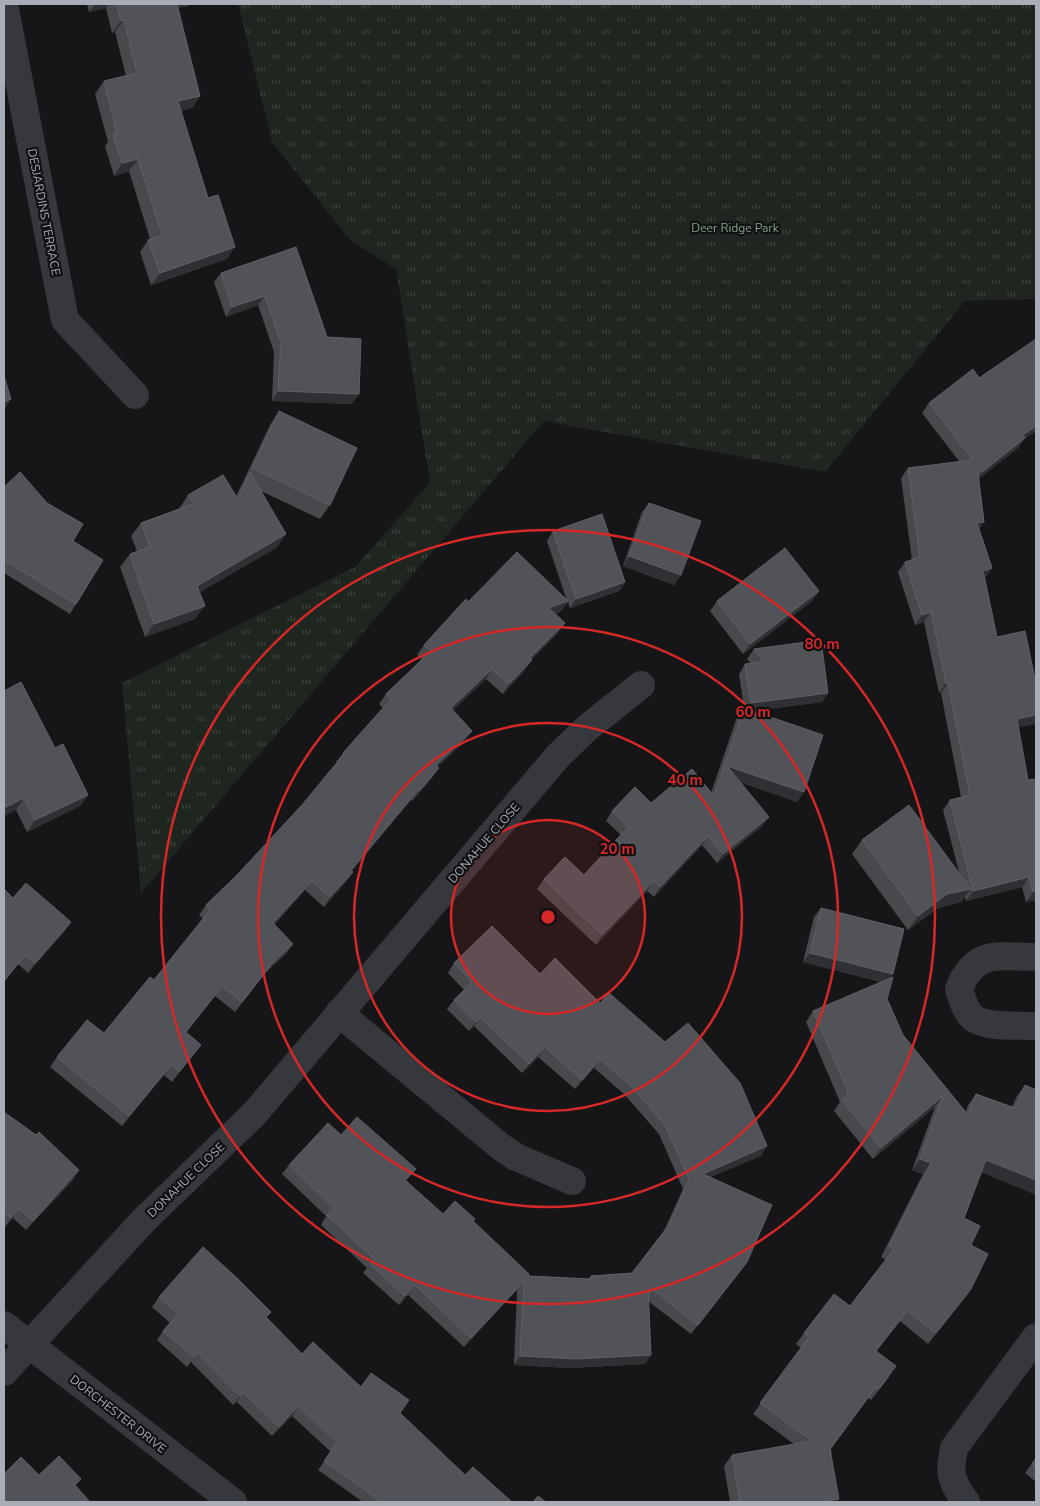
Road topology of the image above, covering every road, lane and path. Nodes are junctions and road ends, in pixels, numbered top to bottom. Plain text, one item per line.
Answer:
1 (4, 4) edge
2 (135, 395) dead end
3 (641, 685) dead end
4 (1036, 957) edge
5 (339, 1013) junction
6 (1036, 1026) edge
7 (572, 1180) dead end
8 (4, 1325) edge
9 (1036, 1337) edge
10 (29, 1344) junction
11 (4, 1372) edge
12 (233, 1502) edge
13 (966, 1502) edge

1 - 2 street, DESJARDINS TERRACE
3 - 5 street, DONAHUE CLOSE
4 - 6 street
5 - 7 street
5 - 10 street, DONAHUE CLOSE
8 - 10 street, DORCHESTER DRIVE
9 - 13 street
10 - 11 street, DONAHUE CLOSE
10 - 12 street, DORCHESTER DRIVE

